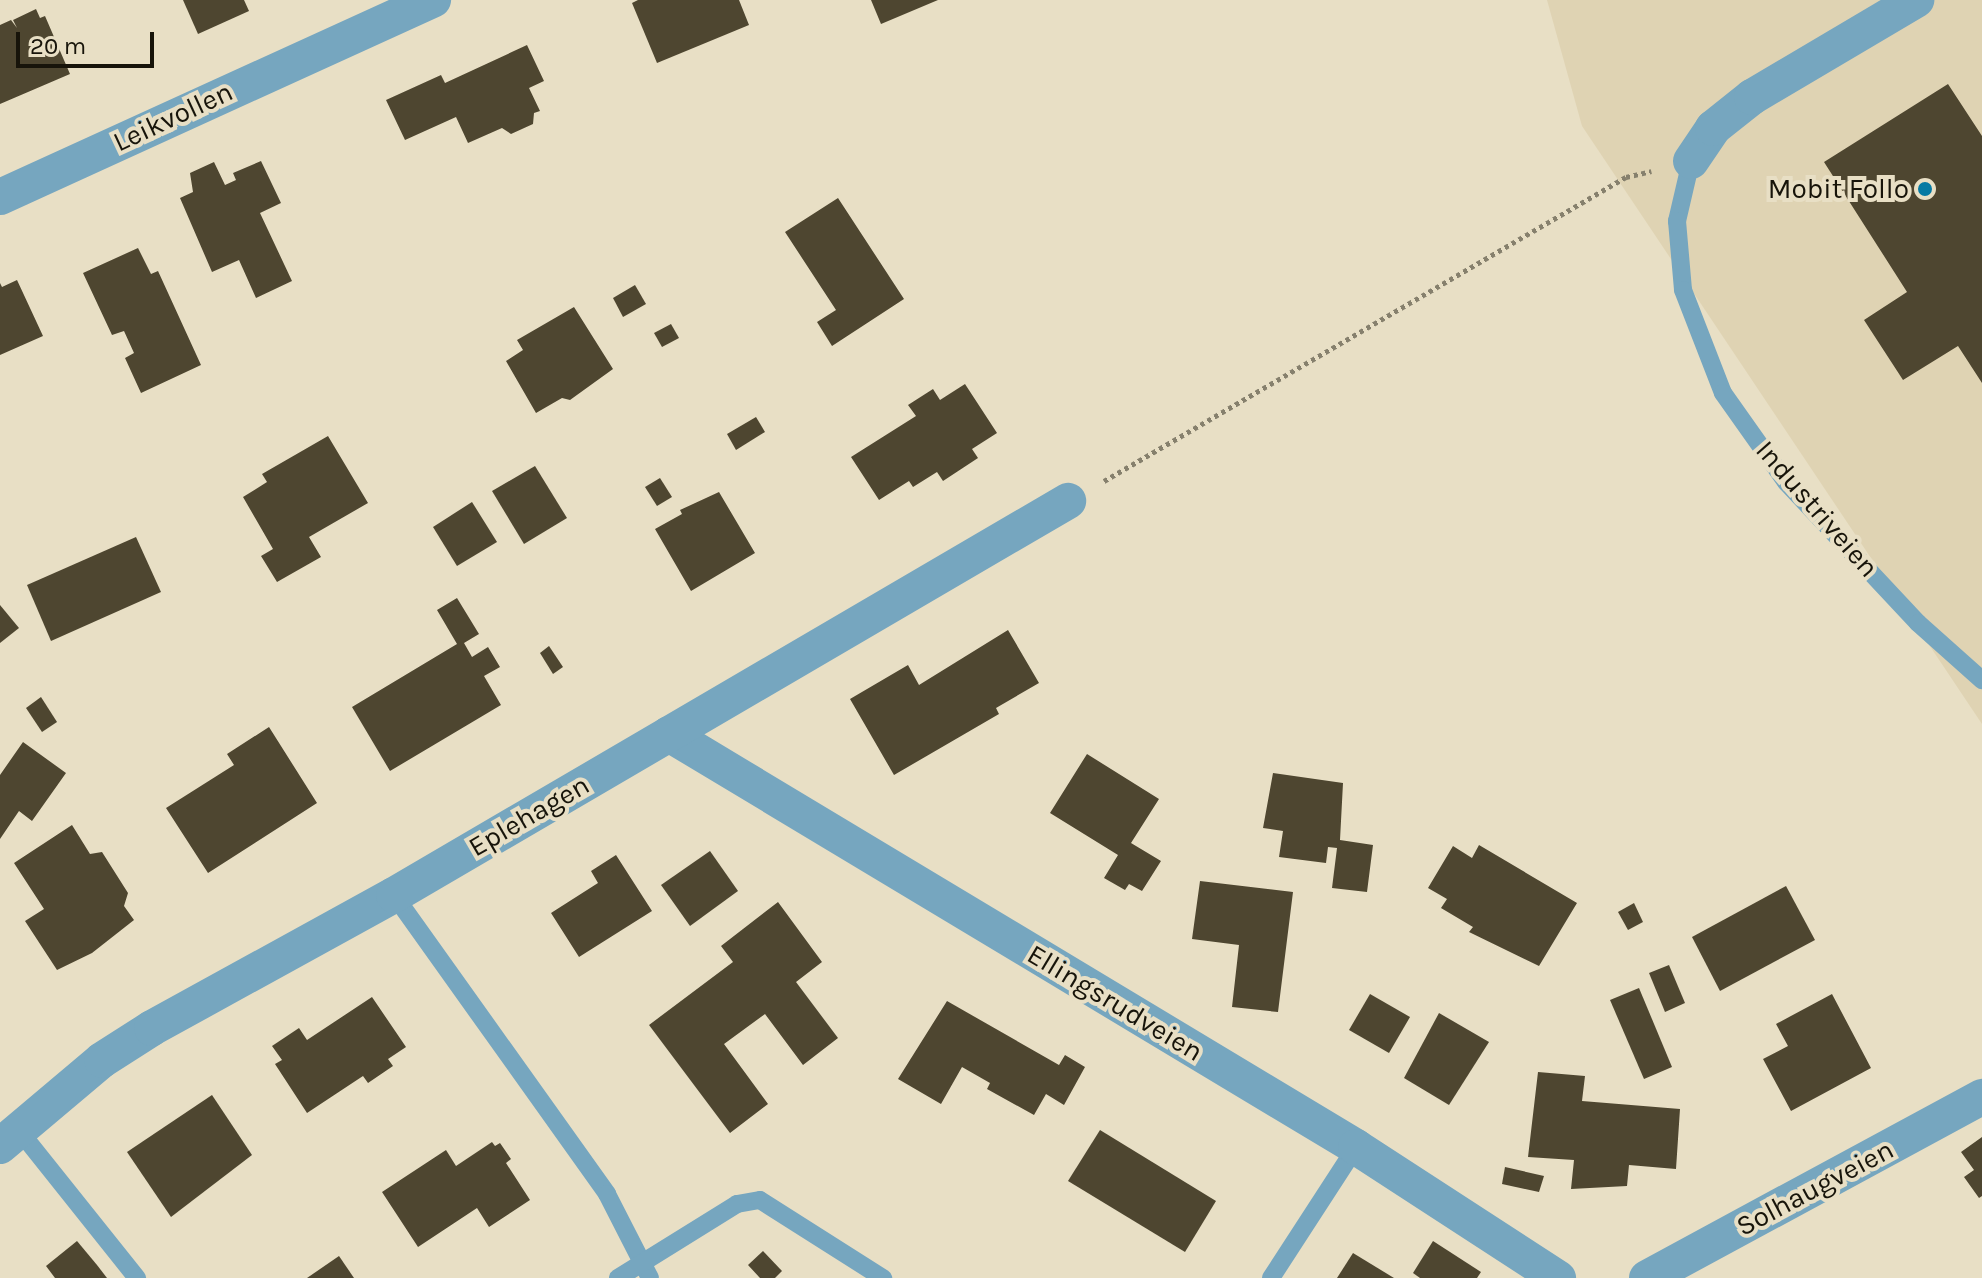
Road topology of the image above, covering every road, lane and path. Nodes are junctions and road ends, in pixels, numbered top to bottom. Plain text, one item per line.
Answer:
1 (433, 0) edge
2 (1916, 0) edge
3 (1691, 161) junction
4 (0, 197) edge
5 (1068, 501) joint
6 (1982, 680) edge
7 (669, 734) junction
8 (394, 895) junction
9 (1982, 1097) edge
10 (9, 1138) edge
11 (1356, 1147) junction
12 (647, 1270) edge
13 (137, 1278) edge
14 (618, 1278) edge
15 (883, 1278) edge
16 (1271, 1278) edge
17 (1558, 1278) edge
18 (1647, 1278) edge

1 - 4 street, Leikvollen
2 - 3 street, Industriveien
3 - 5 path
3 - 6 lane, Industriveien
5 - 7 street, Eplehagen
7 - 8 street, Eplehagen
7 - 11 street, Ellingsrudveien
8 - 10 street, Eplehagen
8 - 12 lane
9 - 18 street, Solhaugveien
10 - 13 lane
11 - 16 lane
11 - 17 street, Ellingsrudveien
12 - 14 lane
12 - 15 lane

